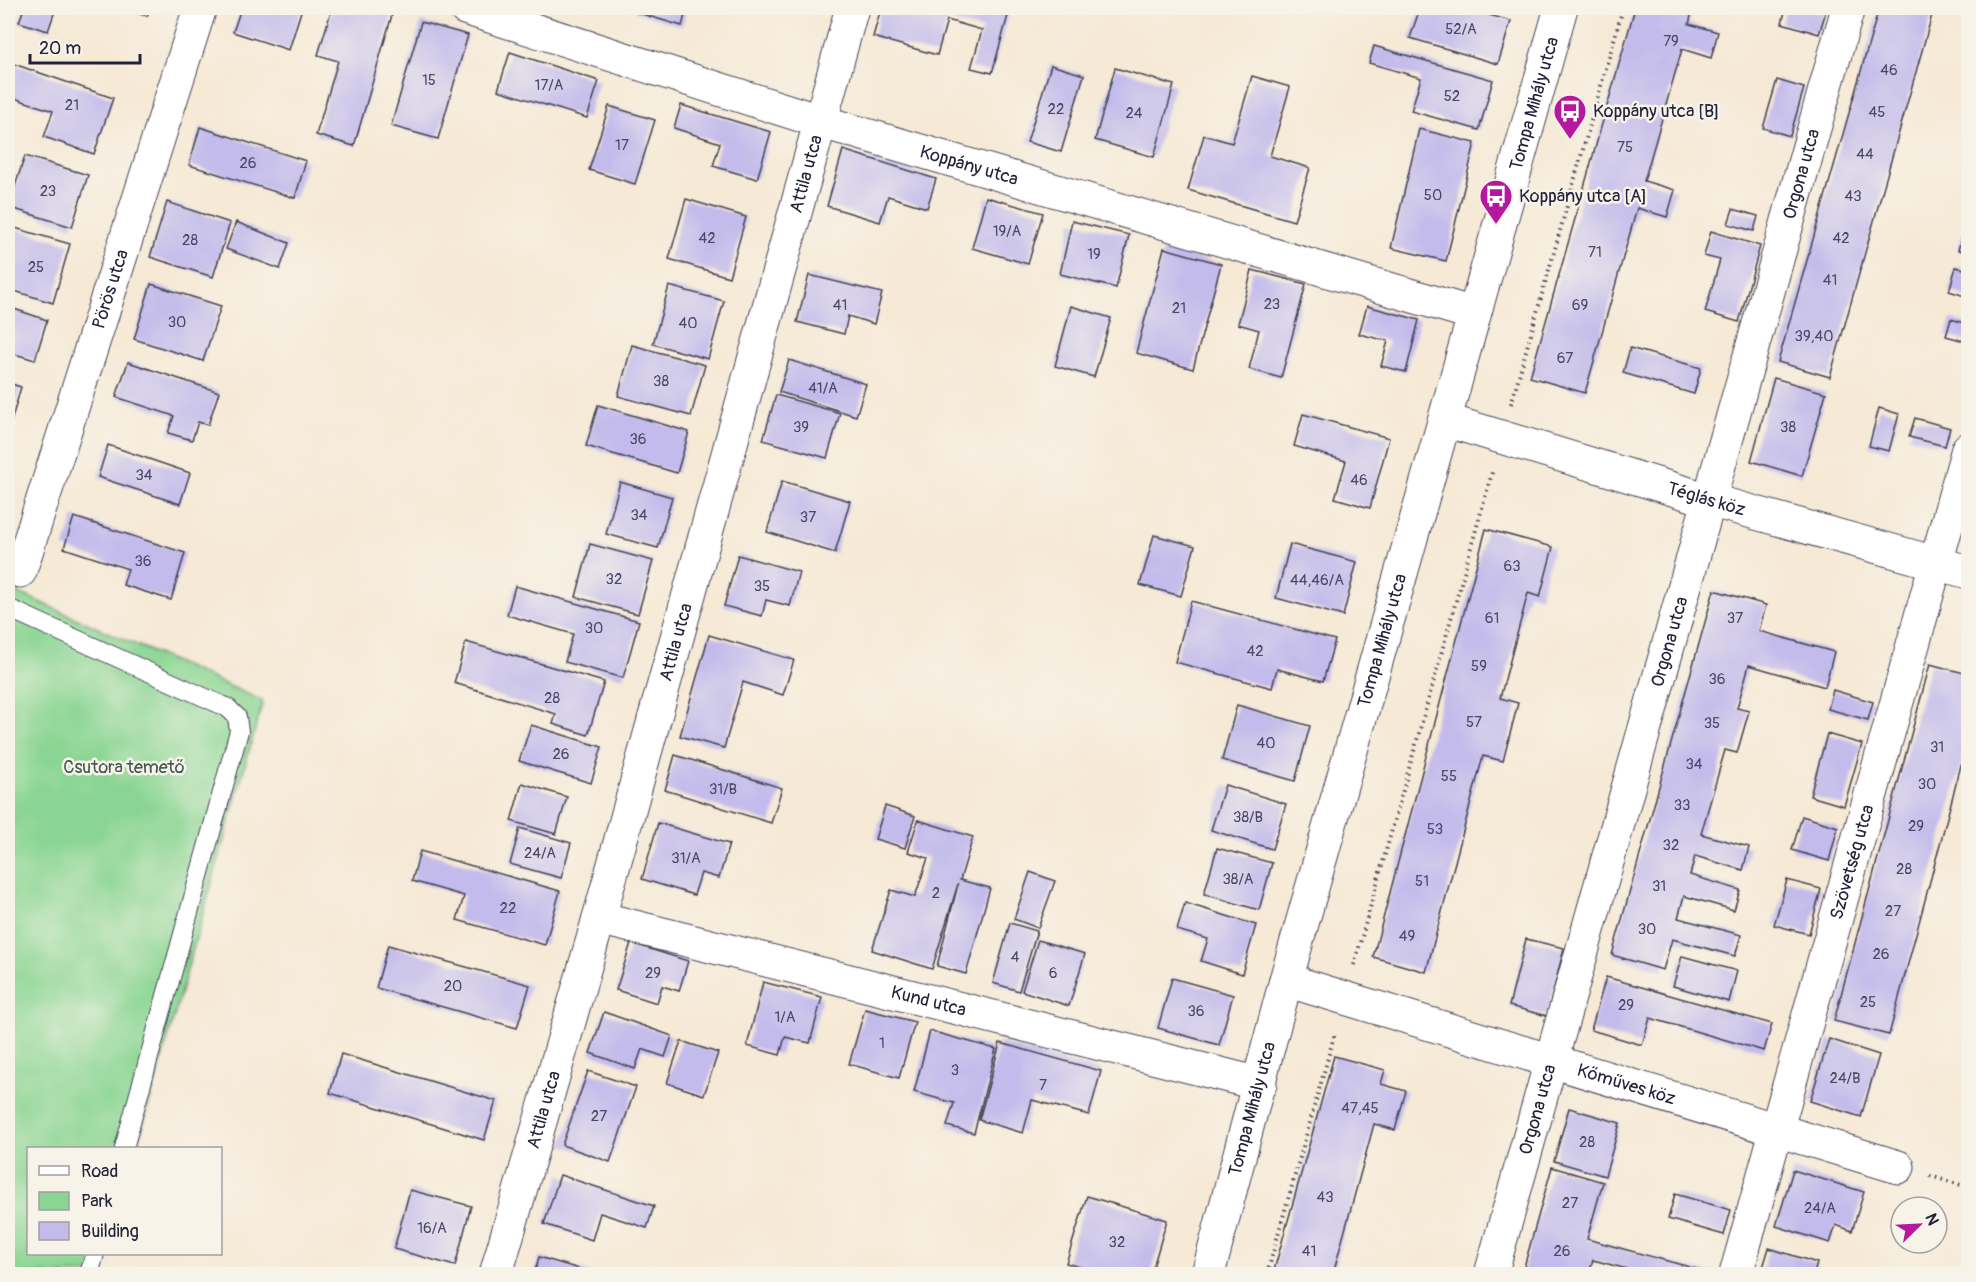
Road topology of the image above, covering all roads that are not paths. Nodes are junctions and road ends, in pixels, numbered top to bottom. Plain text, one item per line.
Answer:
1 (200, 8) edge
2 (465, 8) edge
3 (852, 8) edge
4 (1561, 8) edge
5 (1848, 8) edge
6 (819, 121) junction
7 (1474, 314) junction
8 (1445, 420) junction
9 (1968, 449) edge
10 (1710, 500) junction
11 (1937, 563) junction
12 (20, 571) dead end
13 (1968, 572) edge
14 (8, 608) edge
15 (599, 918) junction
16 (1286, 980) junction
17 (1551, 1061) junction
18 (1260, 1084) junction
19 (1777, 1129) junction
20 (125, 1147) edge
21 (1898, 1167) dead end
22 (95, 1255) edge
23 (89, 1275) edge
24 (496, 1275) edge
25 (1208, 1275) edge
26 (1491, 1275) edge
27 (1736, 1275) edge

1 - 12 street, Pörös utca
2 - 6 street, Koppány utca
3 - 6 street, Attila utca
4 - 7 street, Tompa Mihály utca
5 - 10 street, Orgona utca
6 - 7 street, Koppány utca
6 - 15 street, Attila utca
7 - 8 street, Tompa Mihály utca
8 - 10 street, Téglás köz
8 - 16 street, Tompa Mihály utca
9 - 11 street, Szövetség utca
10 - 11 street, Téglás köz
10 - 17 street, Orgona utca
11 - 13 street, Téglás köz
11 - 19 street, Szövetség utca
14 - 20 lane
15 - 18 street, Kund utca
15 - 24 street, Attila utca
16 - 17 street, Kőműves köz
16 - 18 street, Tompa Mihály utca
17 - 19 street, Kőműves köz
17 - 26 street, Orgona utca
18 - 25 street, Tompa Mihály utca
19 - 21 street, Kőműves köz
19 - 27 street, Szövetség utca
22 - 23 lane

